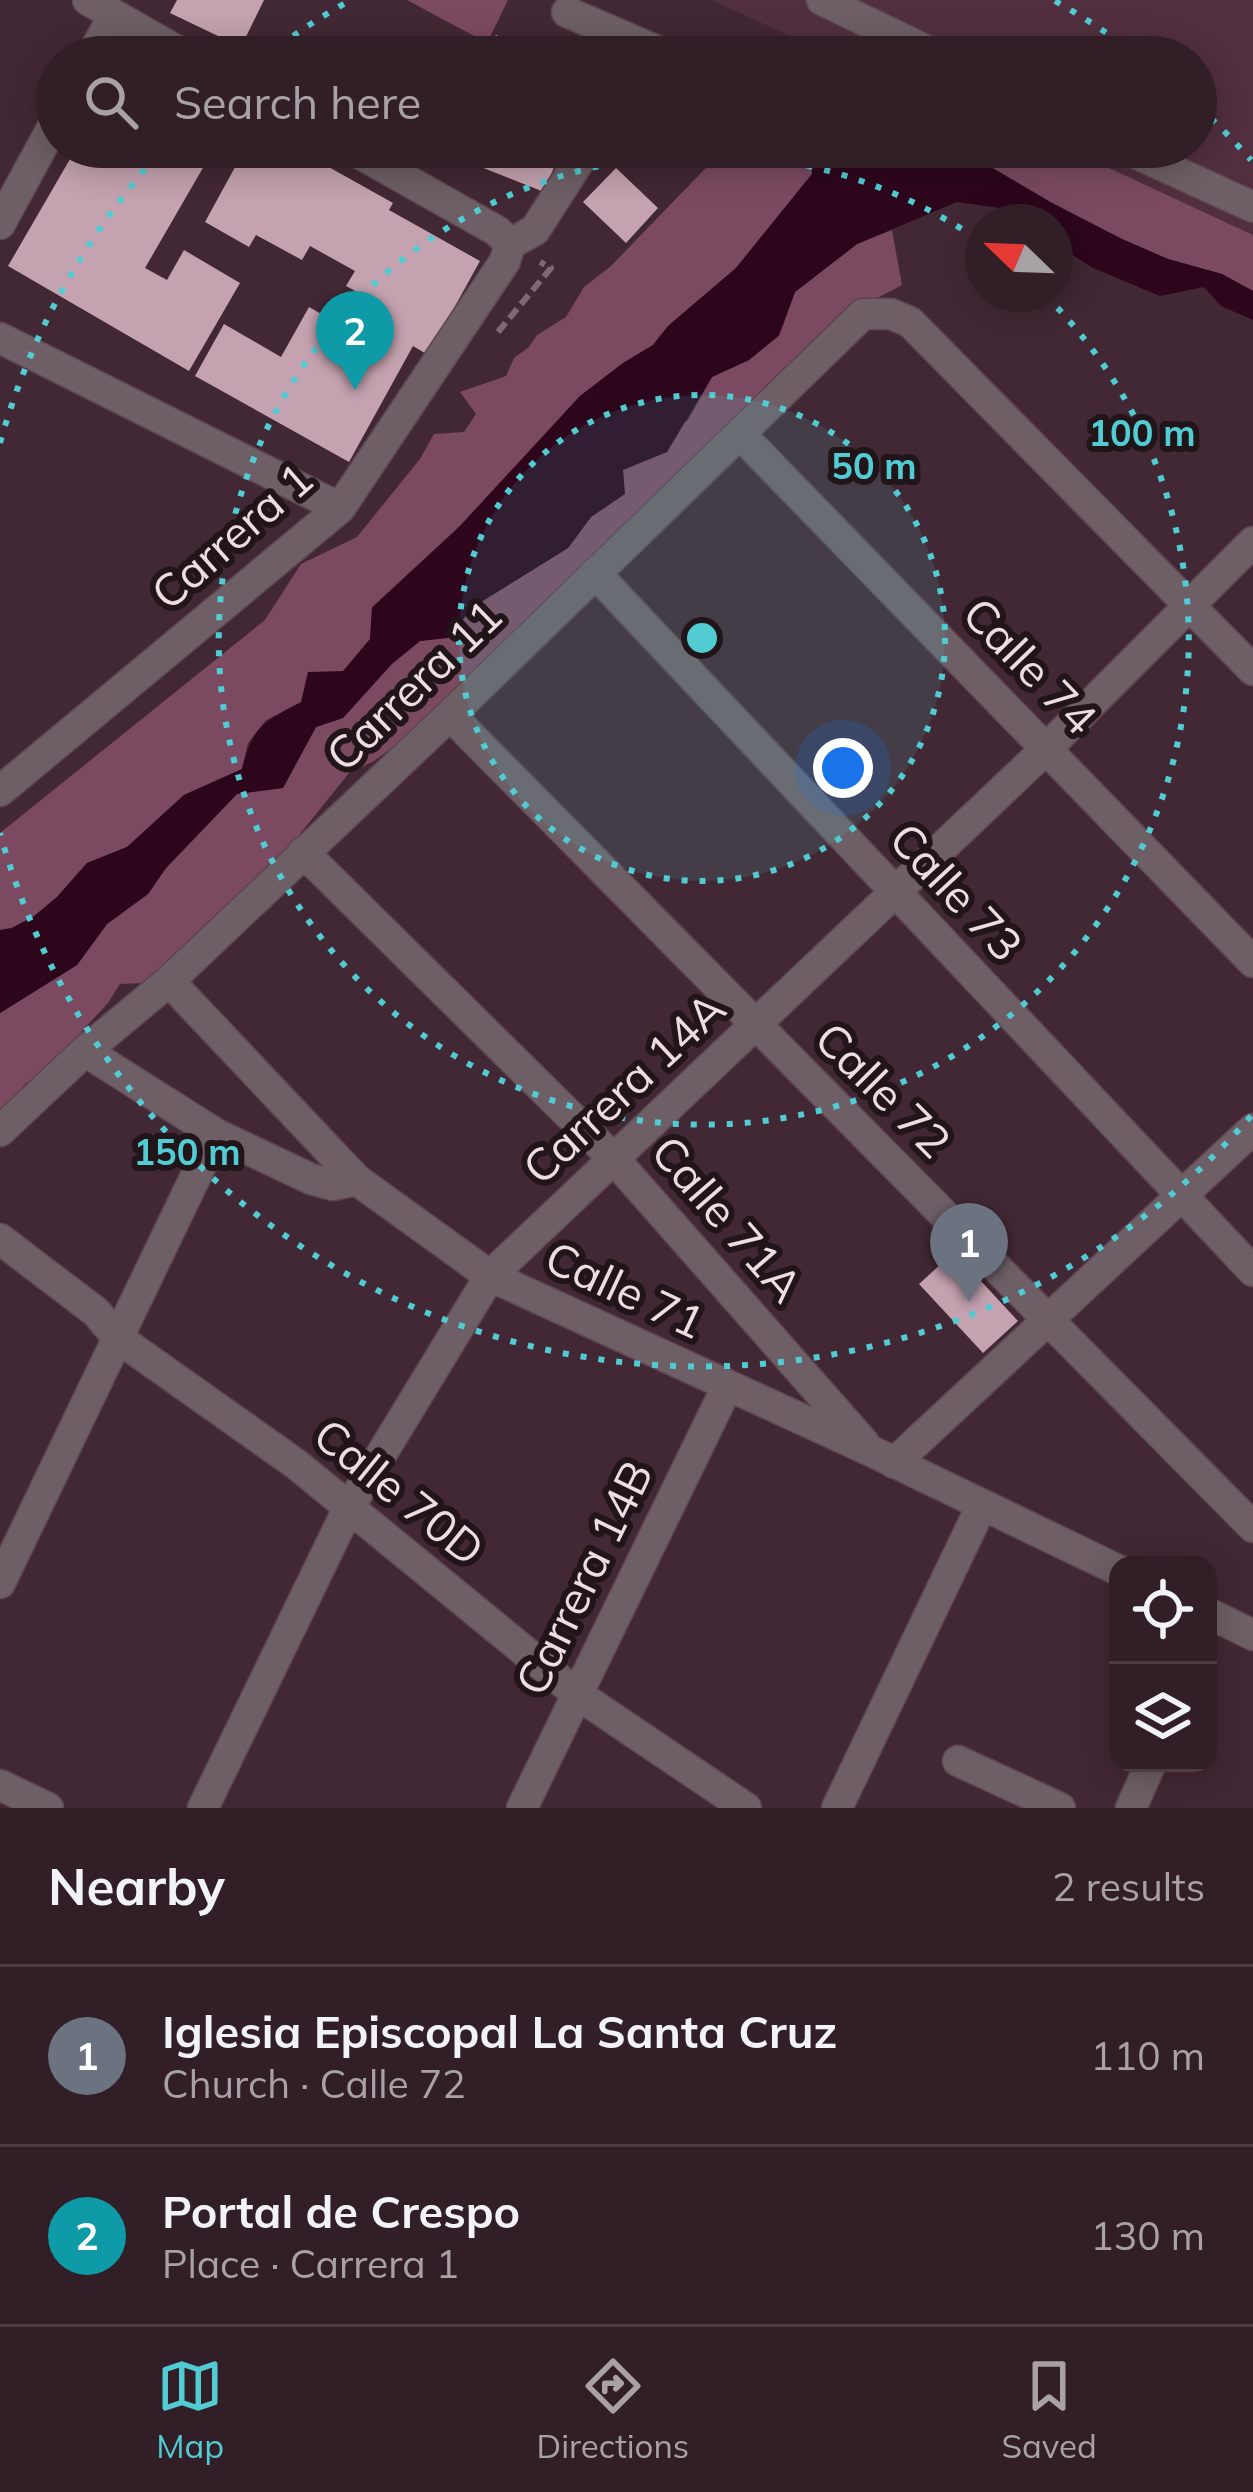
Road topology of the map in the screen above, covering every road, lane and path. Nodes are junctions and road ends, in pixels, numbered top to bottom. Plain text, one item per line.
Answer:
1 (822, 0) edge
2 (101, 8) edge
3 (567, 12) dead end
4 (151, 36) edge
5 (609, 36) edge
6 (897, 36) edge
7 (36, 158) edge
8 (385, 168) edge
9 (575, 168) edge
10 (1167, 168) edge
11 (1253, 207) edge
12 (0, 224) edge
13 (510, 244) junction
14 (0, 338) edge
15 (741, 435) junction
16 (340, 508) junction
17 (1253, 542) edge
18 (595, 573) junction
19 (1190, 604) junction
20 (1253, 670) edge
21 (450, 715) junction
22 (1047, 748) junction
23 (0, 790) edge
24 (303, 852) junction
25 (895, 893) junction
26 (1253, 962) edge
27 (169, 981) junction
28 (756, 1025) junction
29 (85, 1051) junction
30 (1253, 1129) edge
31 (0, 1132) edge
32 (216, 1134) junction
33 (614, 1159) junction
34 (357, 1180) junction
35 (1181, 1196) junction
36 (0, 1239) edge
37 (1253, 1271) edge
38 (490, 1276) junction
39 (1047, 1321) junction
40 (118, 1338) junction
41 (727, 1388) junction
42 (882, 1457) junction
43 (982, 1505) junction
44 (348, 1509) junction
45 (1253, 1527) edge
46 (1109, 1566) edge
47 (0, 1583) edge
48 (1217, 1617) edge
49 (1253, 1635) edge
50 (577, 1694) junction
51 (958, 1761) dead end
52 (1147, 1772) edge
53 (0, 1785) edge
54 (48, 1808) edge
55 (203, 1808) edge
56 (522, 1808) edge
57 (746, 1808) edge
58 (837, 1808) edge
59 (1060, 1808) edge
60 (1131, 1808) edge

1 - 6 street
2 - 4 street
3 - 5 street
7 - 12 street
8 - 13 street
9 - 13 street, Carrera 1
10 - 11 street
13 - 16 street, Carrera 1
14 - 16 street
15 - 18 street, Carrera 11
15 - 19 street, Carrera 11
15 - 22 street, Calle 74
16 - 23 street, Carrera 1
17 - 19 street, Carrera 14A
18 - 21 street, Carrera 11
18 - 25 street, Calle 73
19 - 20 street
19 - 22 street, Carrera 14A
21 - 24 street, Carrera 11
21 - 28 street, Calle 72
22 - 25 street, Carrera 14A
22 - 26 street, Calle 74
24 - 27 street, Carrera 11
24 - 33 street, Calle 71A
25 - 28 street, Carrera 14A
25 - 35 street, Calle 73
27 - 29 street, Carrera 11
27 - 34 street, Calle 71
28 - 33 street, Carrera 14A
28 - 39 street, Calle 72
29 - 31 street, Carrera 11
29 - 32 street
30 - 35 street
32 - 34 street
32 - 40 street
33 - 38 street, Carrera 14A
33 - 42 street, Calle 71A
34 - 38 street, Calle 71
35 - 37 street, Calle 73
35 - 39 street
36 - 40 street, Calle 70D
38 - 41 street, Calle 71
38 - 44 street, Carrera 14A
39 - 42 street
39 - 45 street, Calle 72
40 - 44 street, Calle 70D
40 - 47 street
41 - 42 street, Calle 71
41 - 50 street, Carrera 14B
42 - 43 street, Calle 71
43 - 46 street, Calle 71
43 - 58 street
44 - 50 street, Calle 70D
44 - 55 street, Carrera 14A
48 - 49 street
50 - 56 street, Carrera 14B
50 - 57 street, Calle 70D
51 - 59 street
52 - 60 street
53 - 54 street

